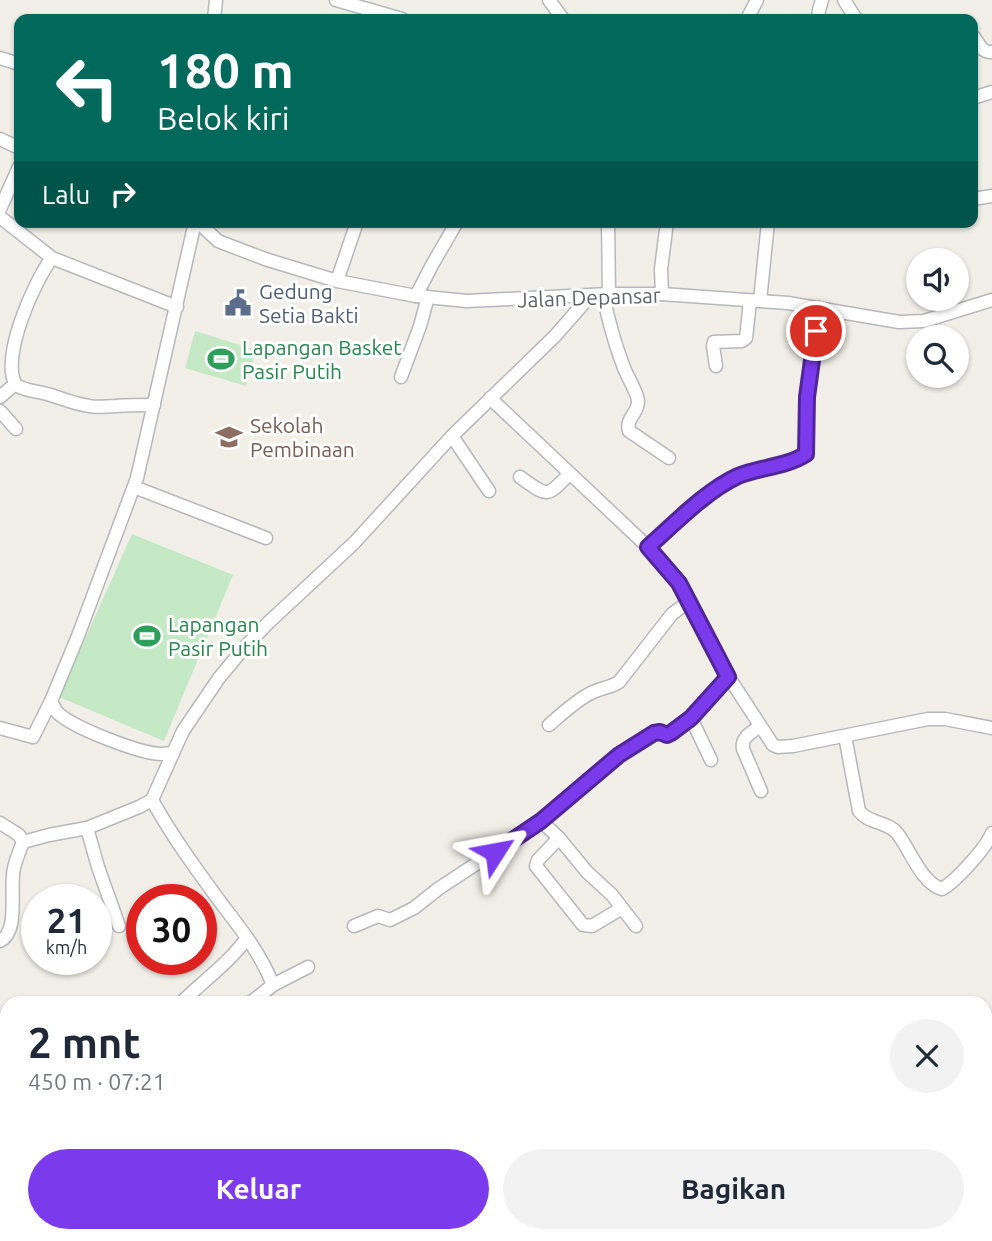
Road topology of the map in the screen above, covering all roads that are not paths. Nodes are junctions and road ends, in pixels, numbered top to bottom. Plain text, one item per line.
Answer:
1 (342, 2) edge
2 (384, 14) edge
3 (14, 178) edge
4 (0, 209) edge
5 (0, 217) edge
6 (194, 228) edge
7 (203, 228) edge
8 (355, 228) edge
9 (454, 228) edge
10 (607, 228) edge
11 (666, 228) edge
12 (767, 228) edge
13 (218, 241) junction
14 (190, 242) junction
15 (52, 258) junction
16 (337, 281) junction
17 (662, 294) junction
18 (601, 295) junction
19 (422, 297) junction
20 (992, 300) edge
21 (755, 301) junction
22 (177, 307) junction
23 (819, 308) junction
24 (716, 366) dead end
25 (401, 377) dead end
26 (14, 385) junction
27 (0, 397) edge
28 (490, 398) junction
29 (154, 405) junction
30 (0, 411) edge
31 (16, 429) dead end
32 (452, 436) junction
33 (669, 458) dead end
34 (569, 474) junction
35 (520, 477) dead end
36 (134, 487) junction
37 (489, 491) dead end
38 (266, 538) dead end
39 (648, 547) junction
40 (688, 602) junction
41 (728, 677) junction
42 (51, 701) junction
43 (691, 718) junction
44 (549, 725) dead end
45 (760, 726) junction
46 (992, 728) edge
47 (0, 729) edge
48 (845, 736) junction
49 (173, 753) junction
50 (711, 760) dead end
51 (761, 791) dead end
52 (152, 800) junction
53 (541, 821) junction
54 (0, 823) edge
55 (87, 828) junction
56 (992, 833) edge
57 (559, 838) junction
58 (23, 842) junction
59 (622, 908) junction
60 (120, 926) dead end
61 (354, 926) dead end
62 (636, 926) dead end
63 (247, 938) junction
64 (0, 941) edge
65 (308, 967) dead end
66 (273, 985) junction
67 (188, 996) edge
68 (259, 996) edge

1 - 2 street
3 - 4 street
5 - 15 street
6 - 14 street
7 - 13 street, Jalan Depansar
8 - 16 street
9 - 19 street
10 - 18 street
11 - 17 street
12 - 21 street
13 - 14 street
13 - 16 street, Jalan Depansar
14 - 22 street
15 - 22 street
15 - 26 street
16 - 19 street, Jalan Depansar
17 - 18 street, Jalan Depansar
17 - 21 street, Jalan Depansar
18 - 19 street, Jalan Depansar
18 - 28 street
18 - 33 street
19 - 25 street
20 - 23 street, Jalan Depansar
21 - 23 street, Jalan Depansar
21 - 24 street
22 - 29 street
23 - 39 street
26 - 27 street
26 - 29 street
28 - 32 street
28 - 34 street
29 - 36 street
30 - 31 street
32 - 37 street
32 - 49 street
34 - 35 street
34 - 39 street
36 - 38 street
36 - 42 street
39 - 40 street
40 - 41 street
40 - 44 street
41 - 43 street
41 - 45 street
42 - 47 street
42 - 49 street
43 - 50 street
43 - 53 street
45 - 48 street
45 - 51 street
46 - 48 street
48 - 56 street
49 - 52 street
52 - 55 street
52 - 63 street
53 - 57 street
53 - 61 street
54 - 58 street
55 - 58 street
55 - 60 street
57 - 59 street
57 - 59 street
58 - 64 street
59 - 62 street
63 - 66 street
63 - 67 street
65 - 66 street
66 - 68 street

